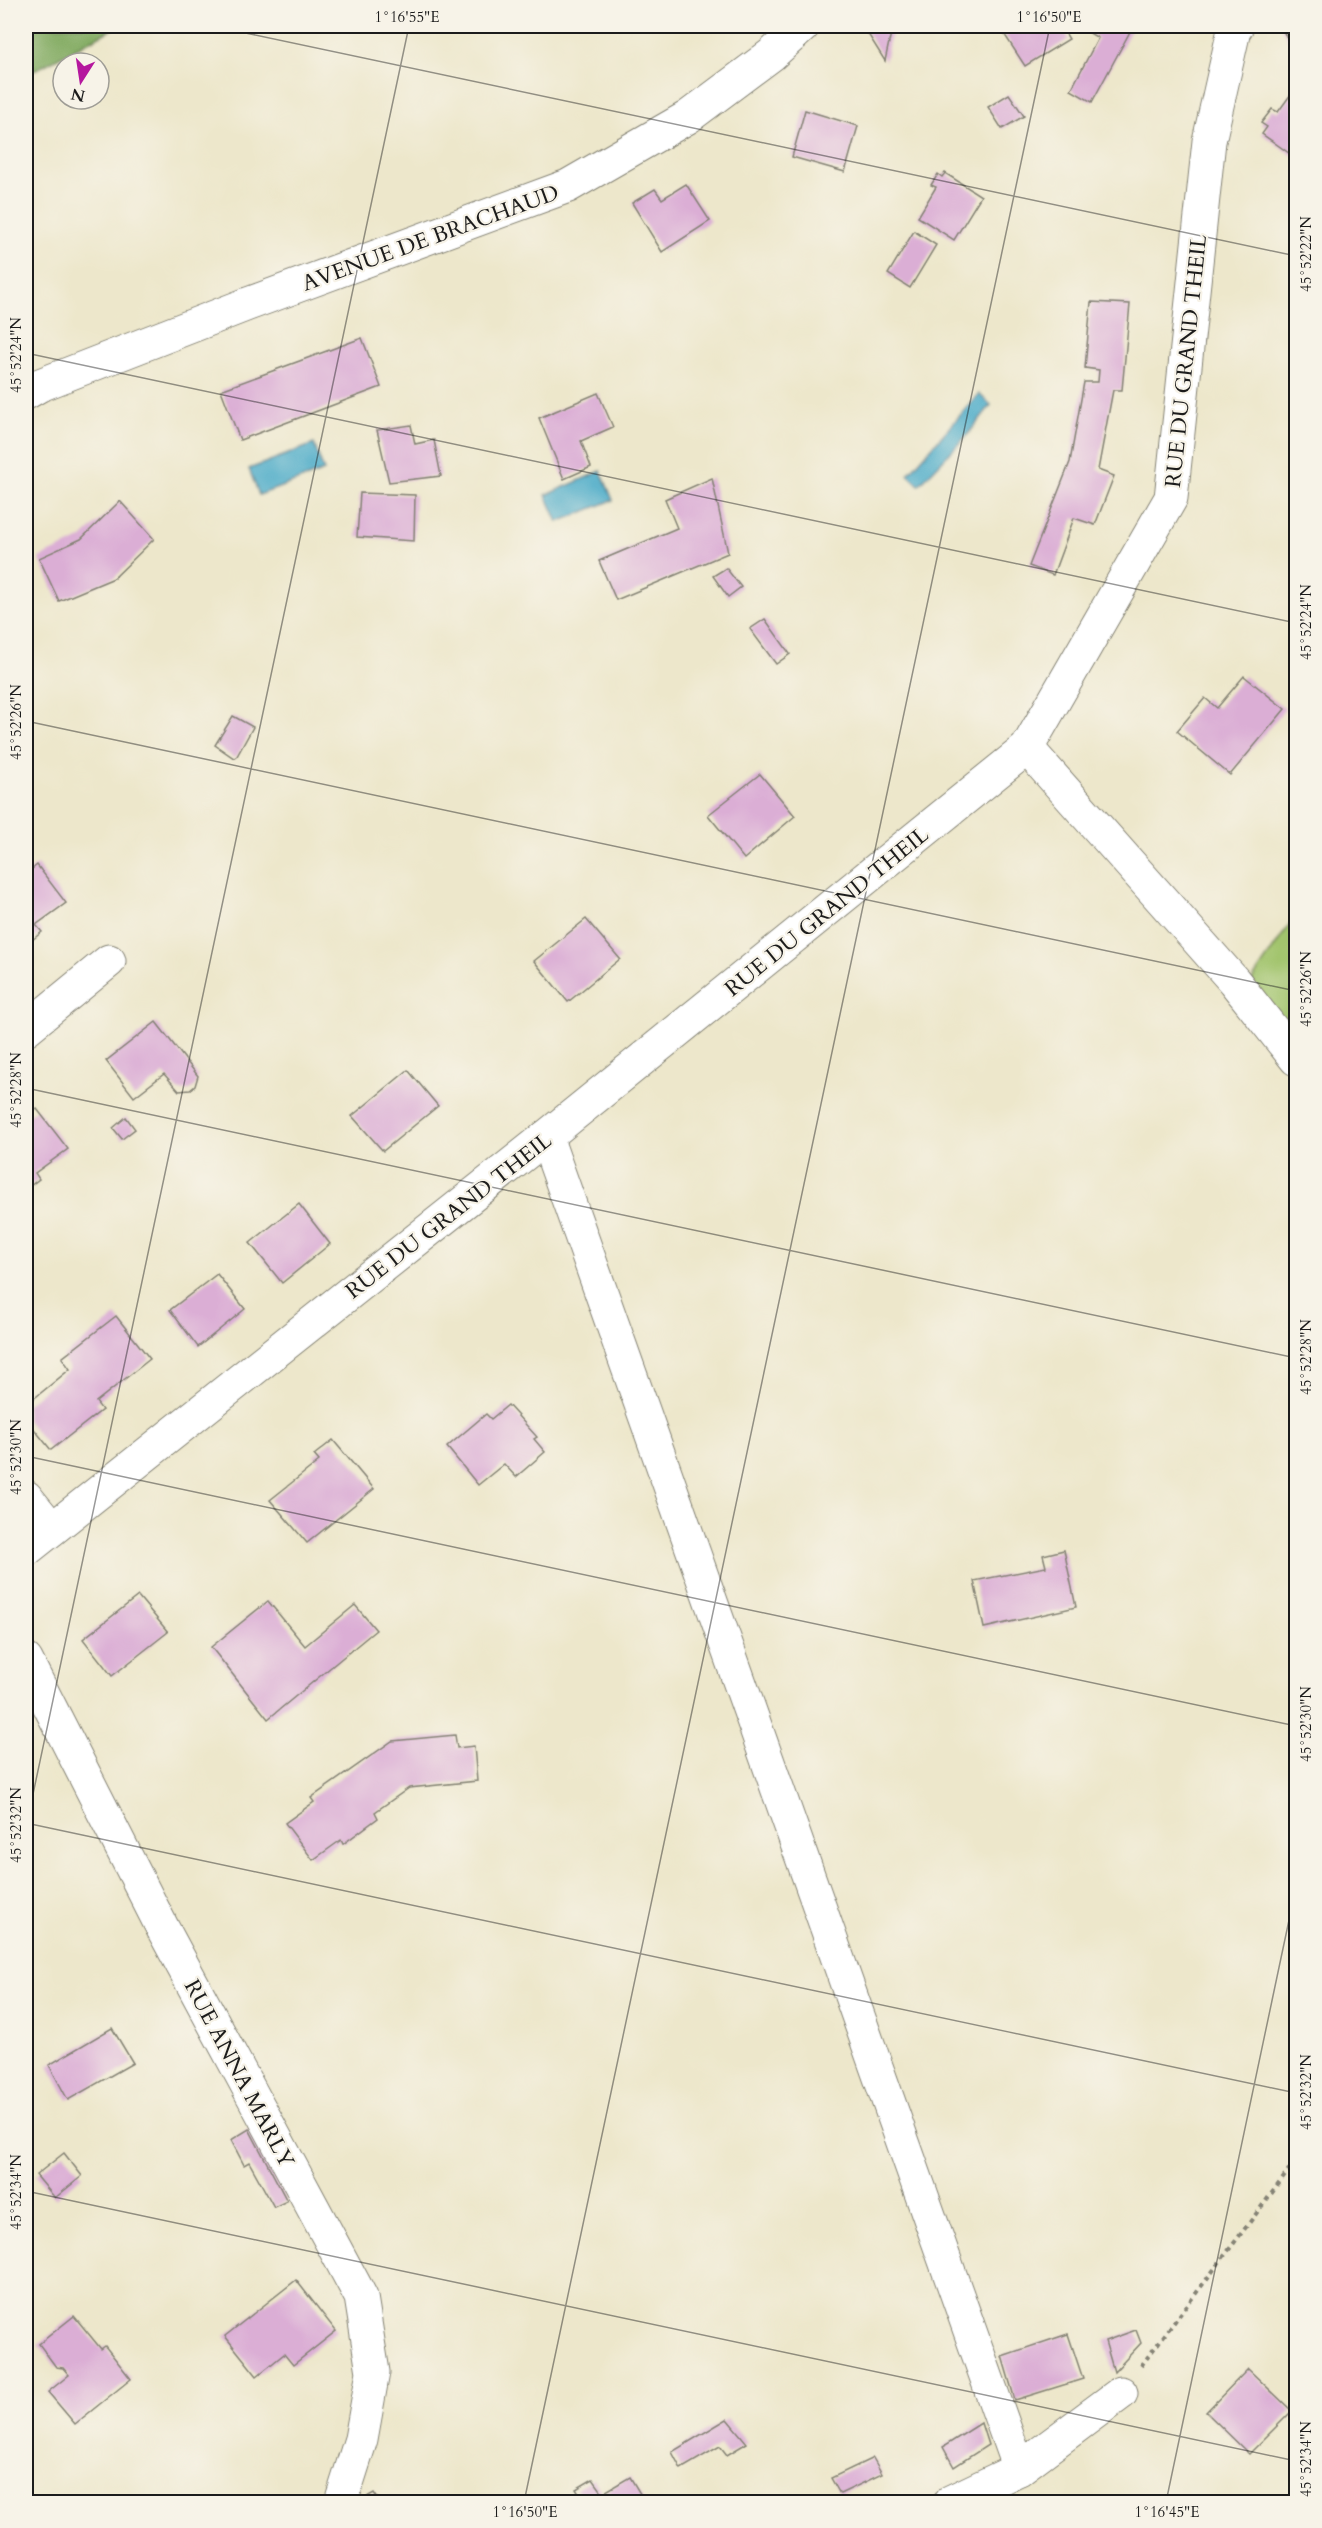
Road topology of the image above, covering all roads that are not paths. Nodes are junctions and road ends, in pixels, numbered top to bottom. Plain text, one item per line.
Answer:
1 (803, 26) edge
2 (1237, 26) edge
3 (26, 393) edge
4 (1027, 748) junction
5 (109, 961) dead end
6 (26, 1029) edge
7 (1296, 1059) edge
8 (546, 1137) junction
9 (26, 1497) edge
10 (52, 1529) junction
11 (26, 1550) edge
12 (26, 1660) edge
13 (1121, 2392) road end
14 (1019, 2469) junction
15 (341, 2502) edge
16 (950, 2502) edge

1 - 3 street, AVENUE DE BRACHAUD
2 - 4 street, RUE DU GRAND THEIL
4 - 7 street
4 - 8 street, RUE DU GRAND THEIL
5 - 6 street
8 - 10 street, RUE DU GRAND THEIL
8 - 14 street
9 - 10 street
10 - 11 street, RUE DU GRAND THEIL
12 - 15 street, RUE ANNA MARLY
13 - 14 street
14 - 16 street

